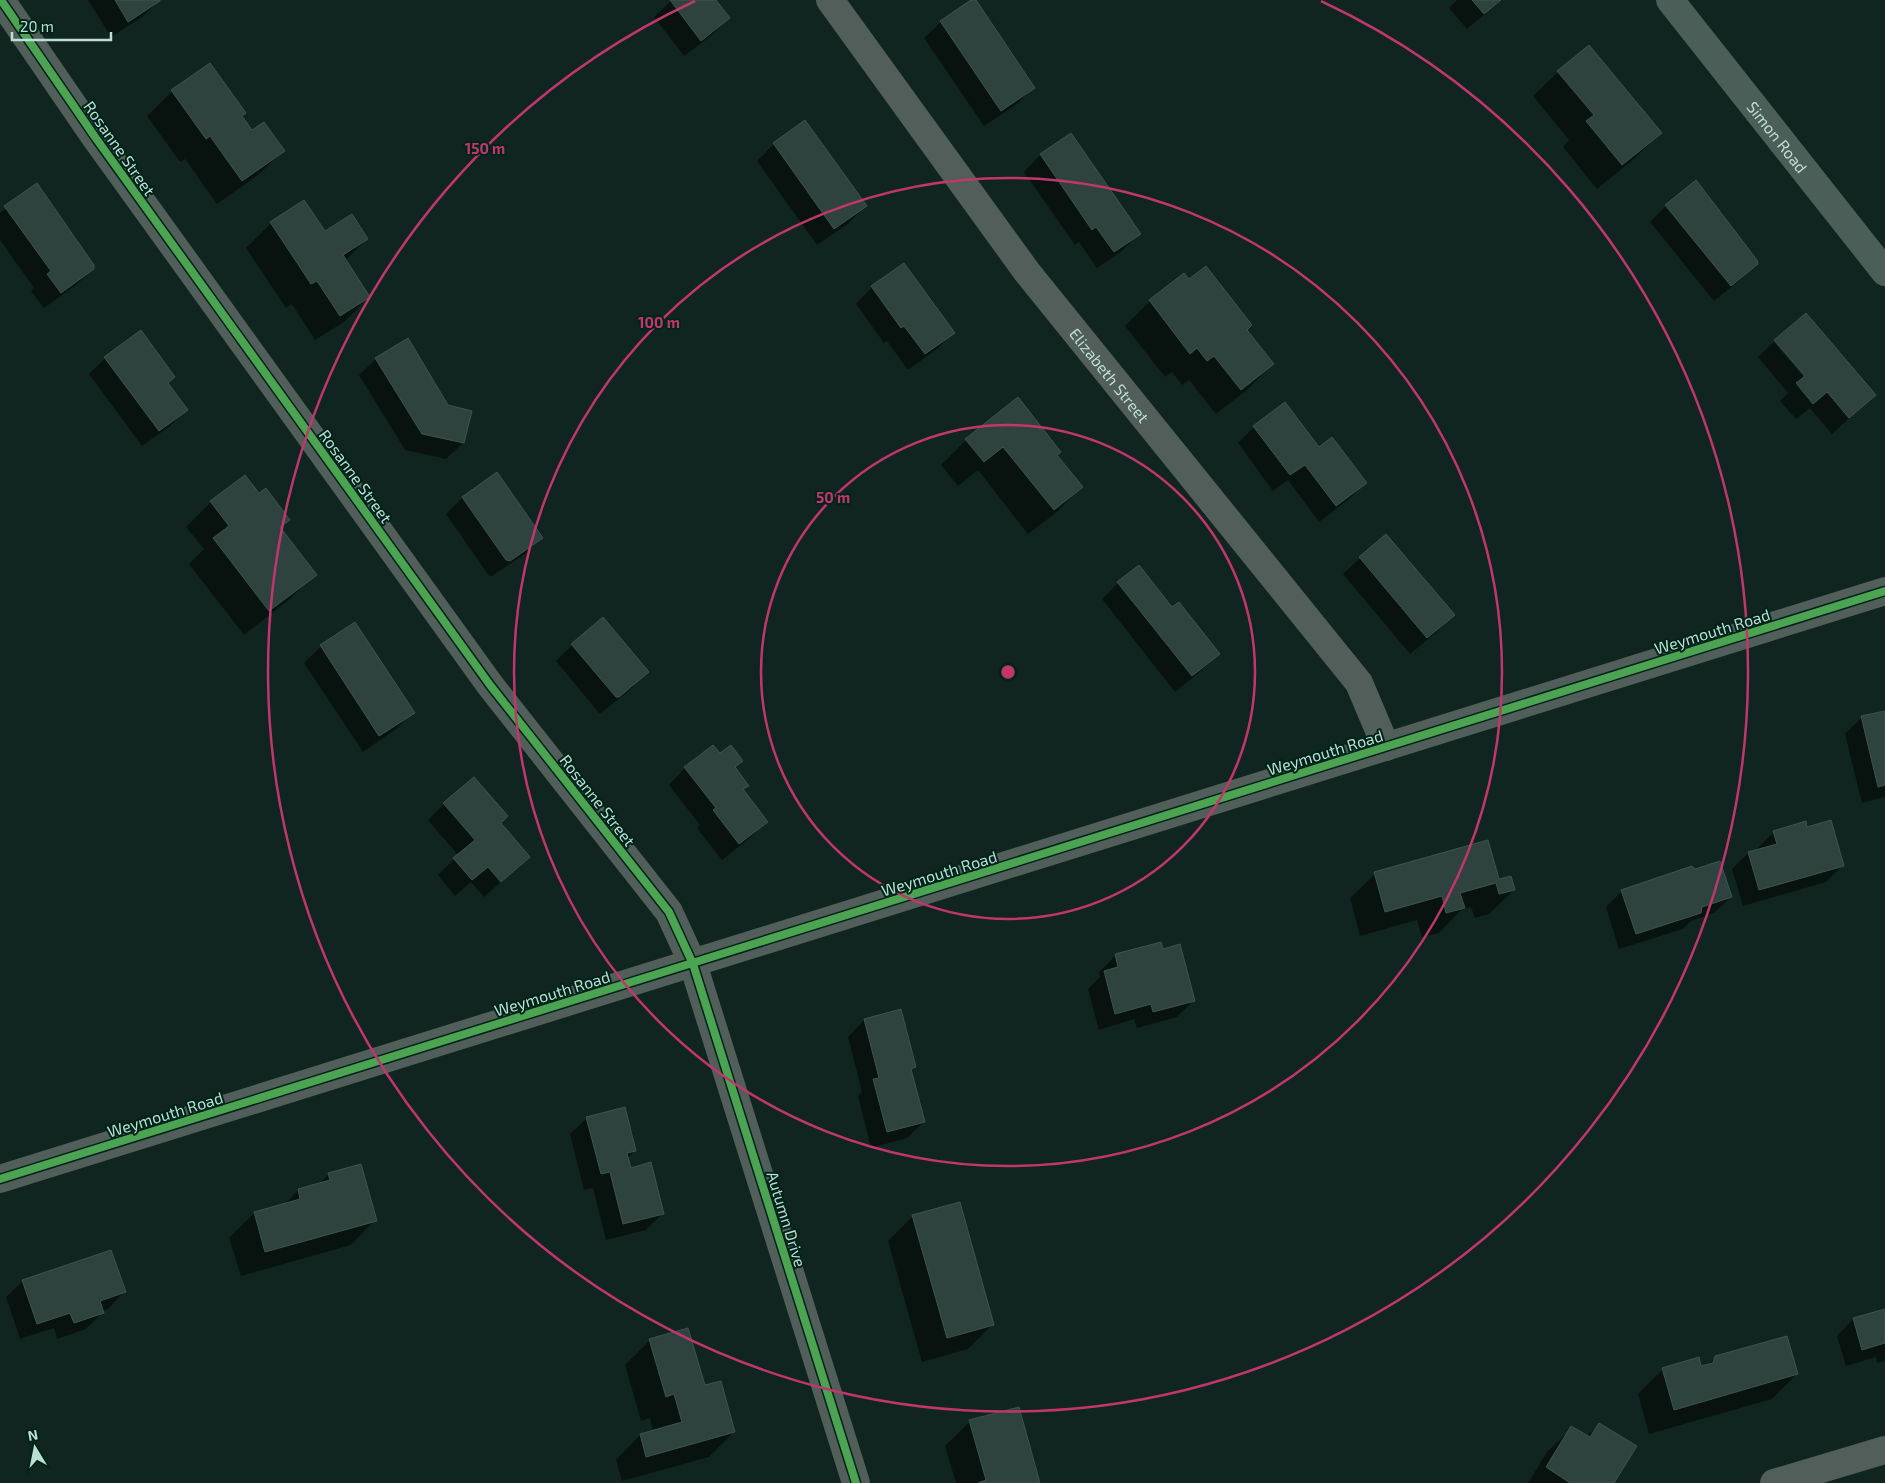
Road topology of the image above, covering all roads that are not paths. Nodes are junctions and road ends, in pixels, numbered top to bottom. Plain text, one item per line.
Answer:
1 (1, 0) edge
2 (830, 0) edge
3 (1670, 0) edge
4 (1885, 272) edge
5 (1885, 591) edge
6 (1386, 747) junction
7 (693, 964) junction
8 (0, 1180) edge
9 (1885, 1450) edge
10 (856, 1483) edge
11 (1774, 1483) edge

1 - 7 street, Rosanne Street
2 - 6 street, Elizabeth Street
3 - 4 main road, Simon Road
5 - 6 street, Weymouth Road
6 - 7 street, Weymouth Road
7 - 8 street, Weymouth Road
7 - 10 street, Autumn Drive
9 - 11 street

